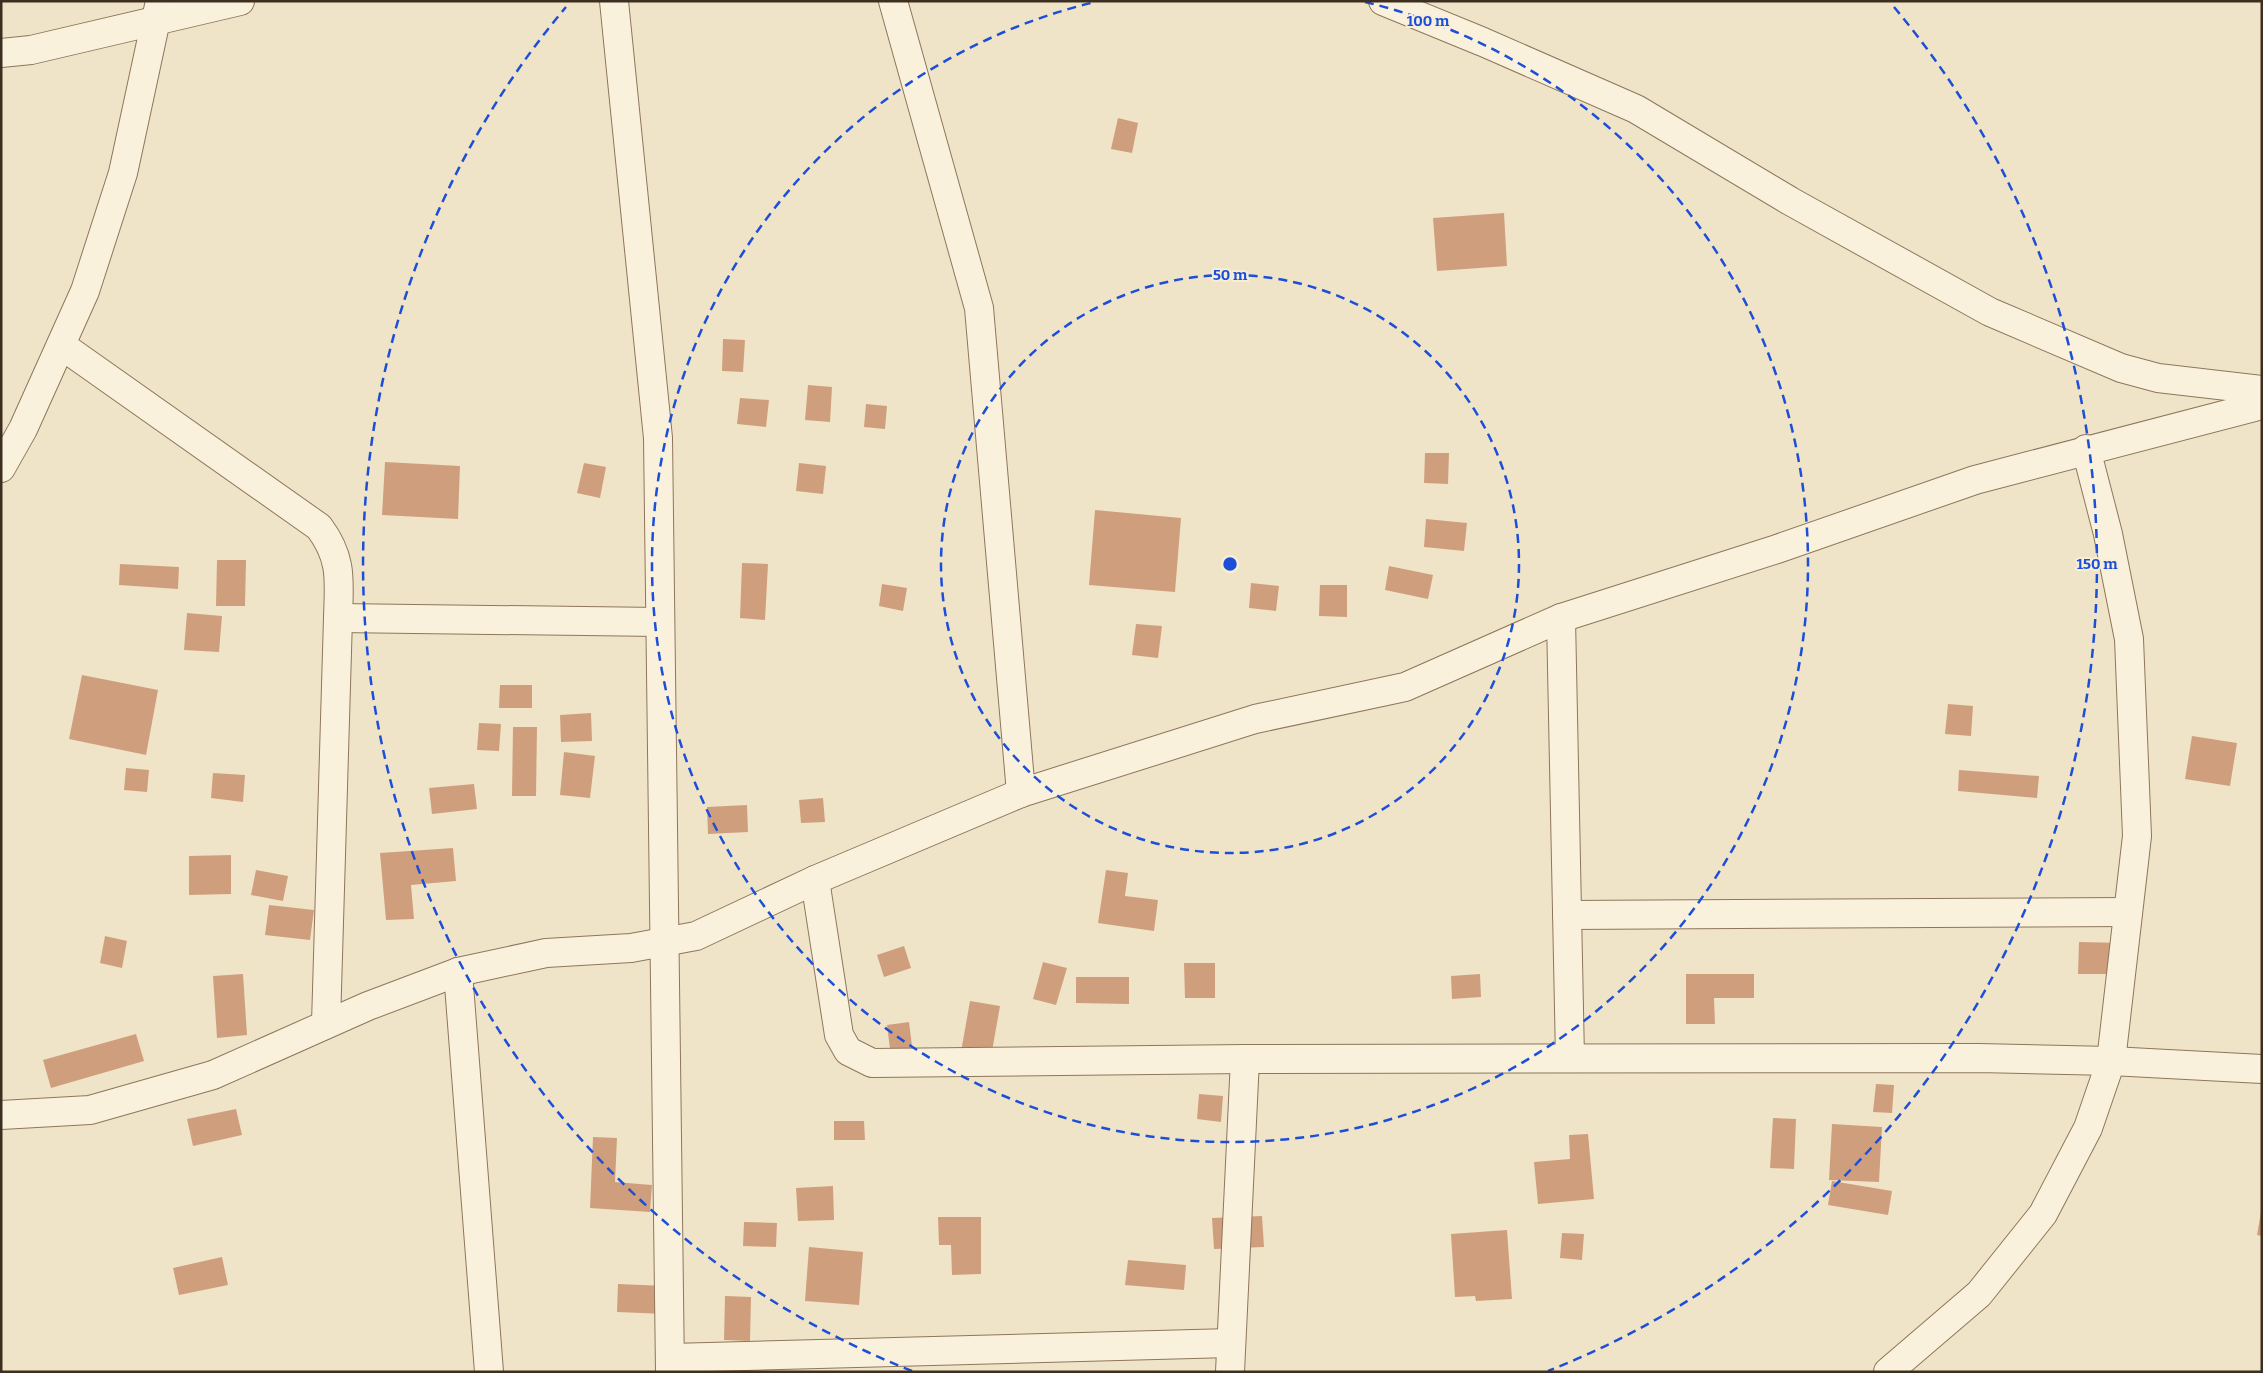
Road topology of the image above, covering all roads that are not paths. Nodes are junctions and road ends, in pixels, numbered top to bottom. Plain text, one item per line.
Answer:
1 (240, 1) edge
2 (614, 1) edge
3 (893, 1) edge
4 (1383, 1) edge
5 (158, 12) edge
6 (1, 53) edge
7 (61, 345) junction
8 (2262, 390) edge
9 (2262, 405) edge
10 (2086, 449) junction
11 (1, 468) edge
12 (338, 618) junction
13 (1561, 618) junction
14 (660, 622) junction
15 (1021, 793) junction
16 (815, 880) junction
17 (2128, 912) junction
18 (1568, 915) junction
19 (664, 942) junction
20 (458, 972) junction
21 (326, 1024) junction
22 (1570, 1058) junction
23 (1245, 1059) junction
24 (2111, 1061) junction
25 (2262, 1069) edge
26 (1, 1115) edge
27 (1232, 1343) junction
28 (671, 1365) edge
29 (489, 1372) edge
30 (1230, 1372) edge
31 (1888, 1372) edge

1 - 5 street
2 - 14 street
3 - 15 street
4 - 8 street
5 - 6 street
5 - 7 street
7 - 11 street
7 - 12 street
9 - 10 street
10 - 13 street
10 - 17 street
12 - 14 street
12 - 21 street
13 - 15 street
13 - 18 street
14 - 19 street
15 - 16 street
16 - 19 street
16 - 23 street
17 - 18 street
17 - 24 street
18 - 22 street
19 - 20 street
19 - 28 street
20 - 21 street
20 - 29 street
21 - 26 street
22 - 23 street
22 - 24 street
23 - 27 street
24 - 25 street
24 - 31 street
27 - 28 street
27 - 30 street

